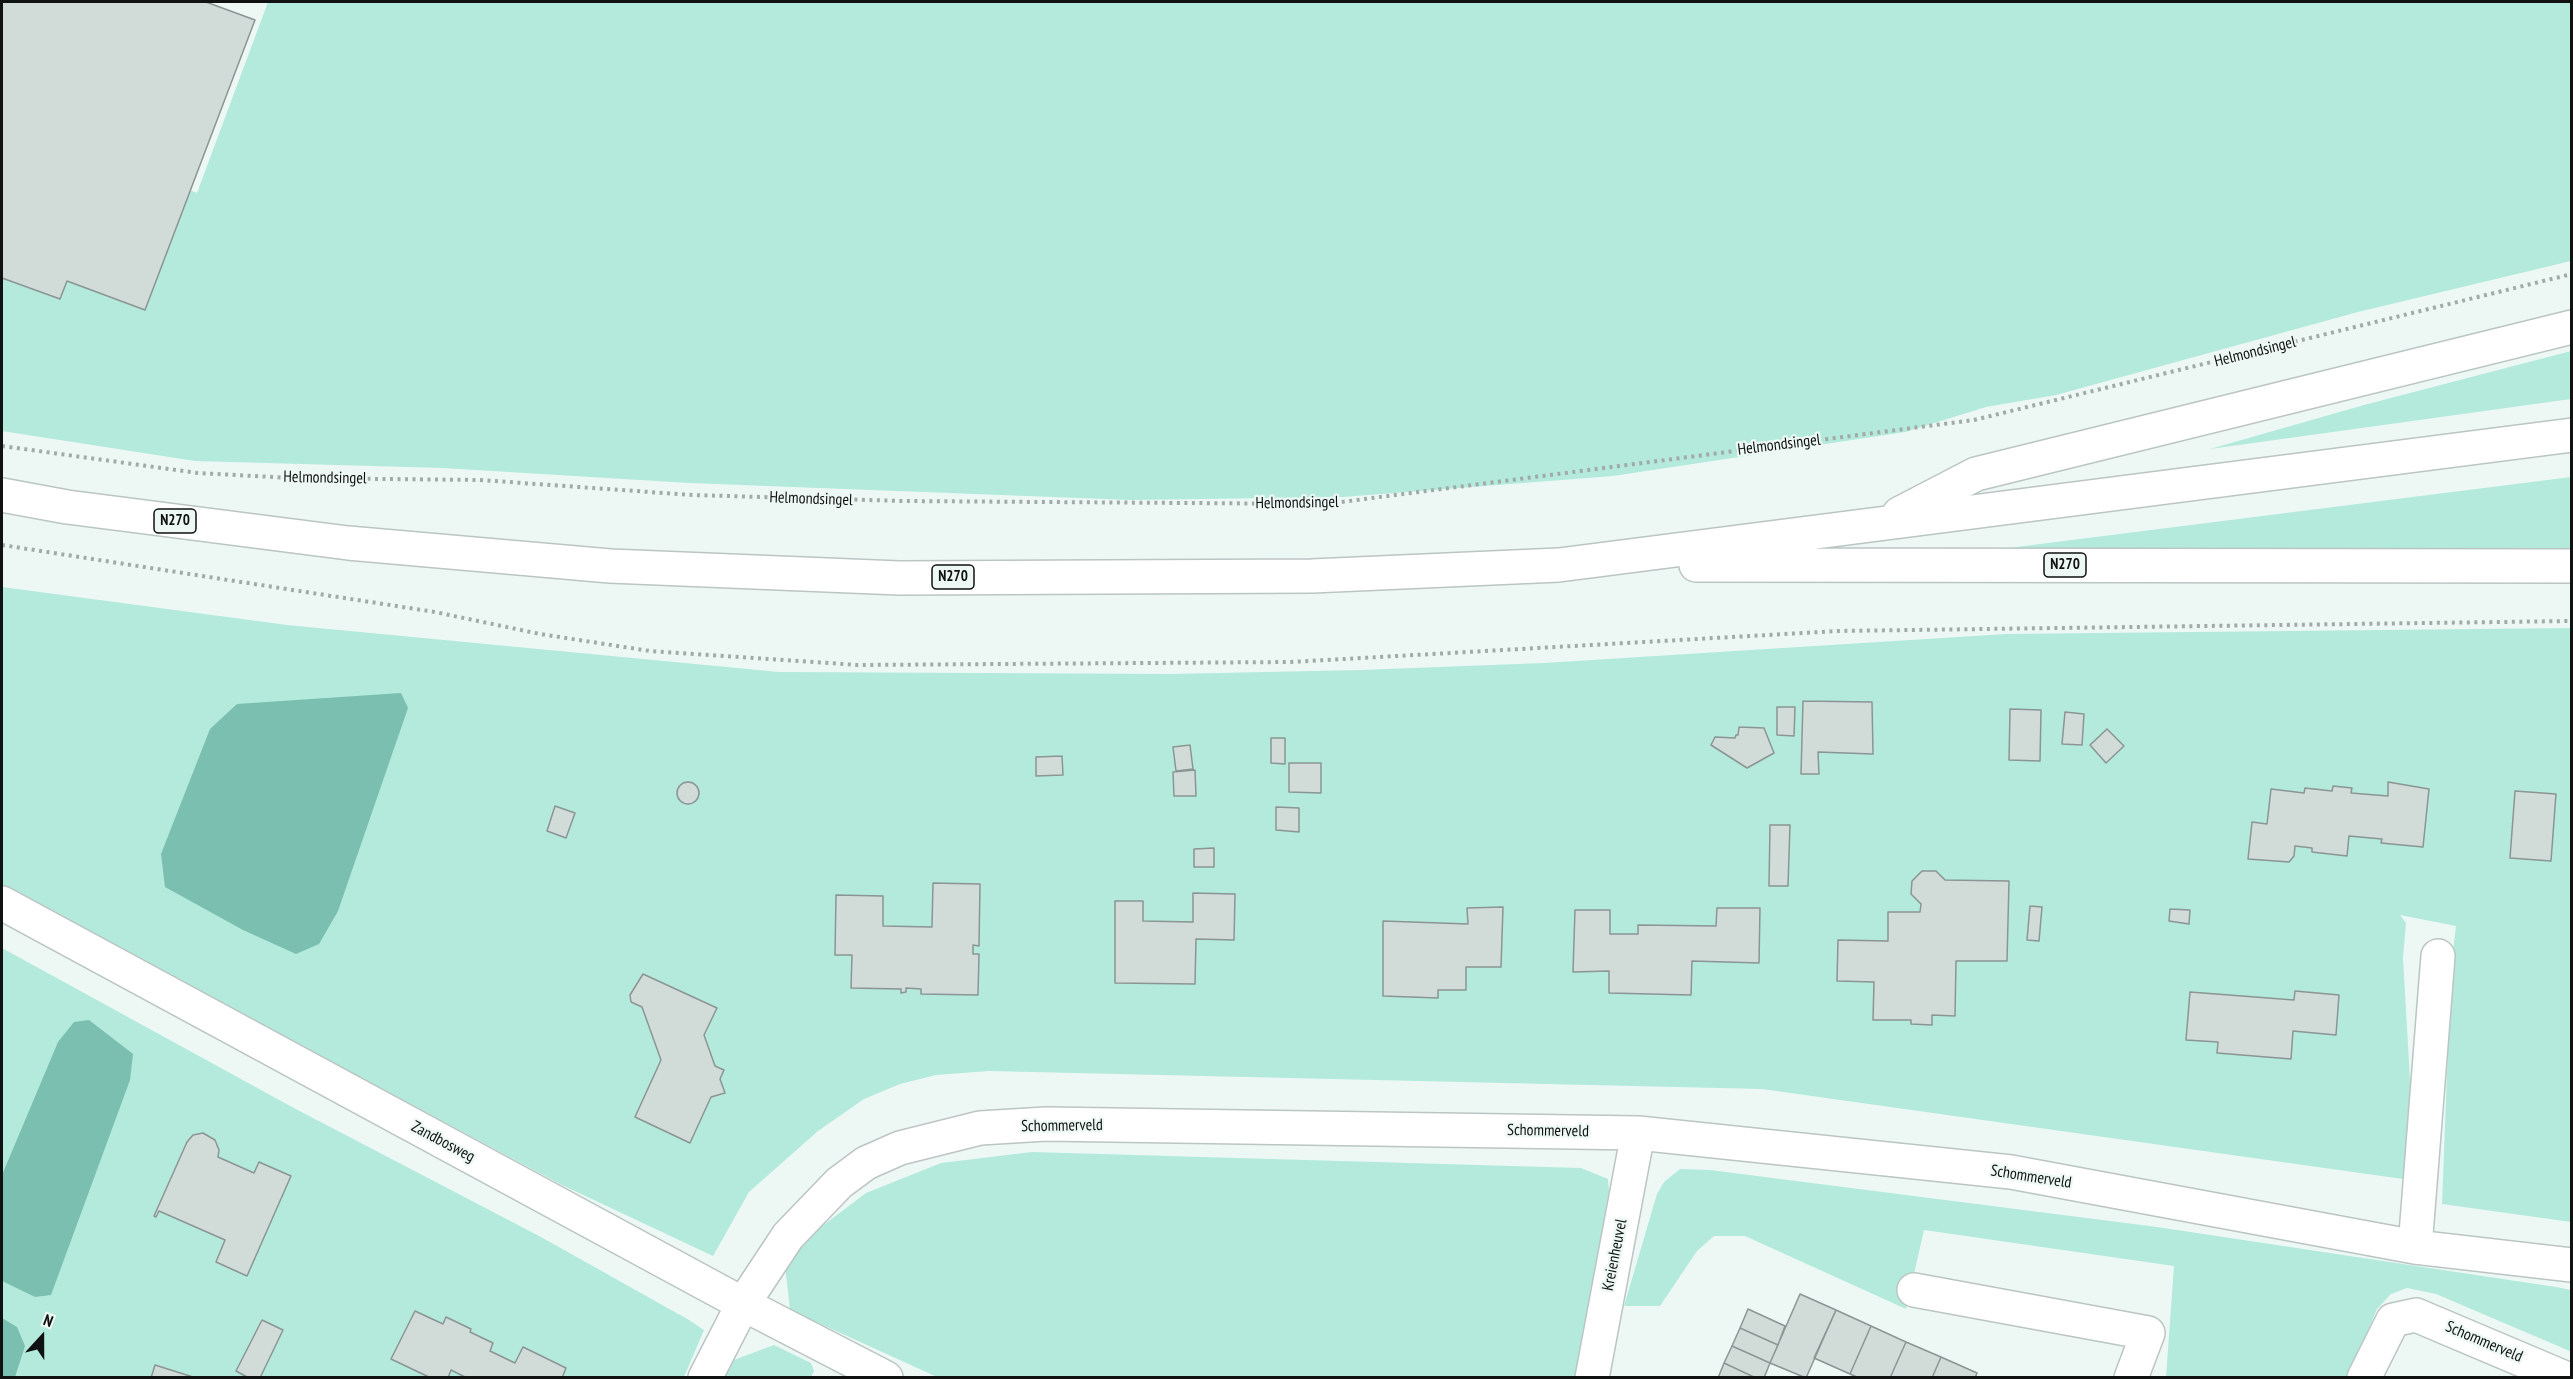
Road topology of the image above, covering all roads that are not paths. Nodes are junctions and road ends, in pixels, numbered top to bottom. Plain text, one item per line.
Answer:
1 (2571, 327) edge
2 (2571, 435) edge
3 (2, 495) edge
4 (1879, 524) junction
5 (1559, 565) junction
6 (2571, 566) edge
7 (2, 903) edge
8 (2438, 956) dead end
9 (1638, 1132) junction
10 (2415, 1246) junction
11 (2571, 1265) edge
12 (1914, 1290) dead end
13 (743, 1304) junction
14 (846, 1369) edge
15 (705, 1377) edge
16 (886, 1377) edge
17 (1592, 1377) edge
18 (2131, 1377) edge
19 (2364, 1377) edge
20 (2565, 1377) edge

1 - 4 main road, N270
2 - 4 main road, N270
3 - 5 main road, N270
4 - 5 main road, N270
5 - 6 main road, N270
7 - 13 main road, Zandbosweg
8 - 10 main road
9 - 10 main road, Schommerveld
9 - 13 main road, Schommerveld
9 - 17 main road, Kreienheuvel
10 - 11 main road, Schommerveld
12 - 18 main road
13 - 14 main road, Zandbosweg
13 - 15 main road, Schommerveld
14 - 16 main road, Zandbosweg
19 - 20 main road, Schommerveld

